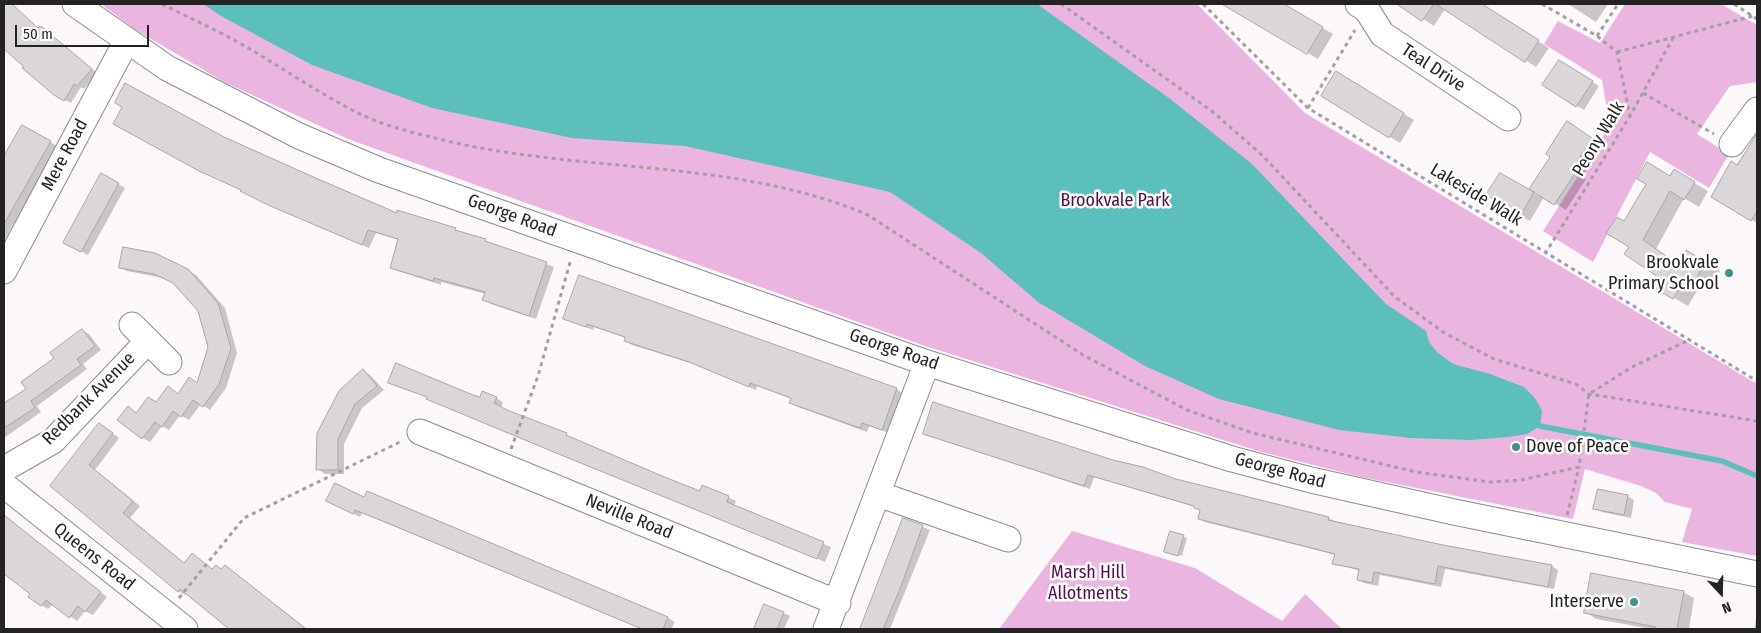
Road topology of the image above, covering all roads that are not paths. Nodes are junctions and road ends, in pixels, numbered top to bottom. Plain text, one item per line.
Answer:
1 (75, 4) edge
2 (1365, 6) edge
3 (127, 40) junction
4 (1757, 110) edge
5 (1508, 118) dead end
6 (1732, 144) road end
7 (4, 271) edge
8 (168, 362) dead end
9 (927, 363) junction
10 (420, 432) road end
11 (4, 469) edge
12 (4, 486) edge
13 (878, 494) junction
14 (1008, 539) dead end
15 (1757, 574) edge
16 (838, 603) junction
17 (176, 622) edge
18 (826, 629) edge

1 - 3 street, George Road
2 - 5 street, Teal Drive
3 - 7 street, Mere Road
3 - 9 street, George Road
4 - 6 street
8 - 11 street, Redbank Avenue
9 - 13 street
9 - 15 street, George Road
10 - 16 street, Neville Road
12 - 17 street, Queens Road
13 - 14 street
13 - 16 street
16 - 18 street

